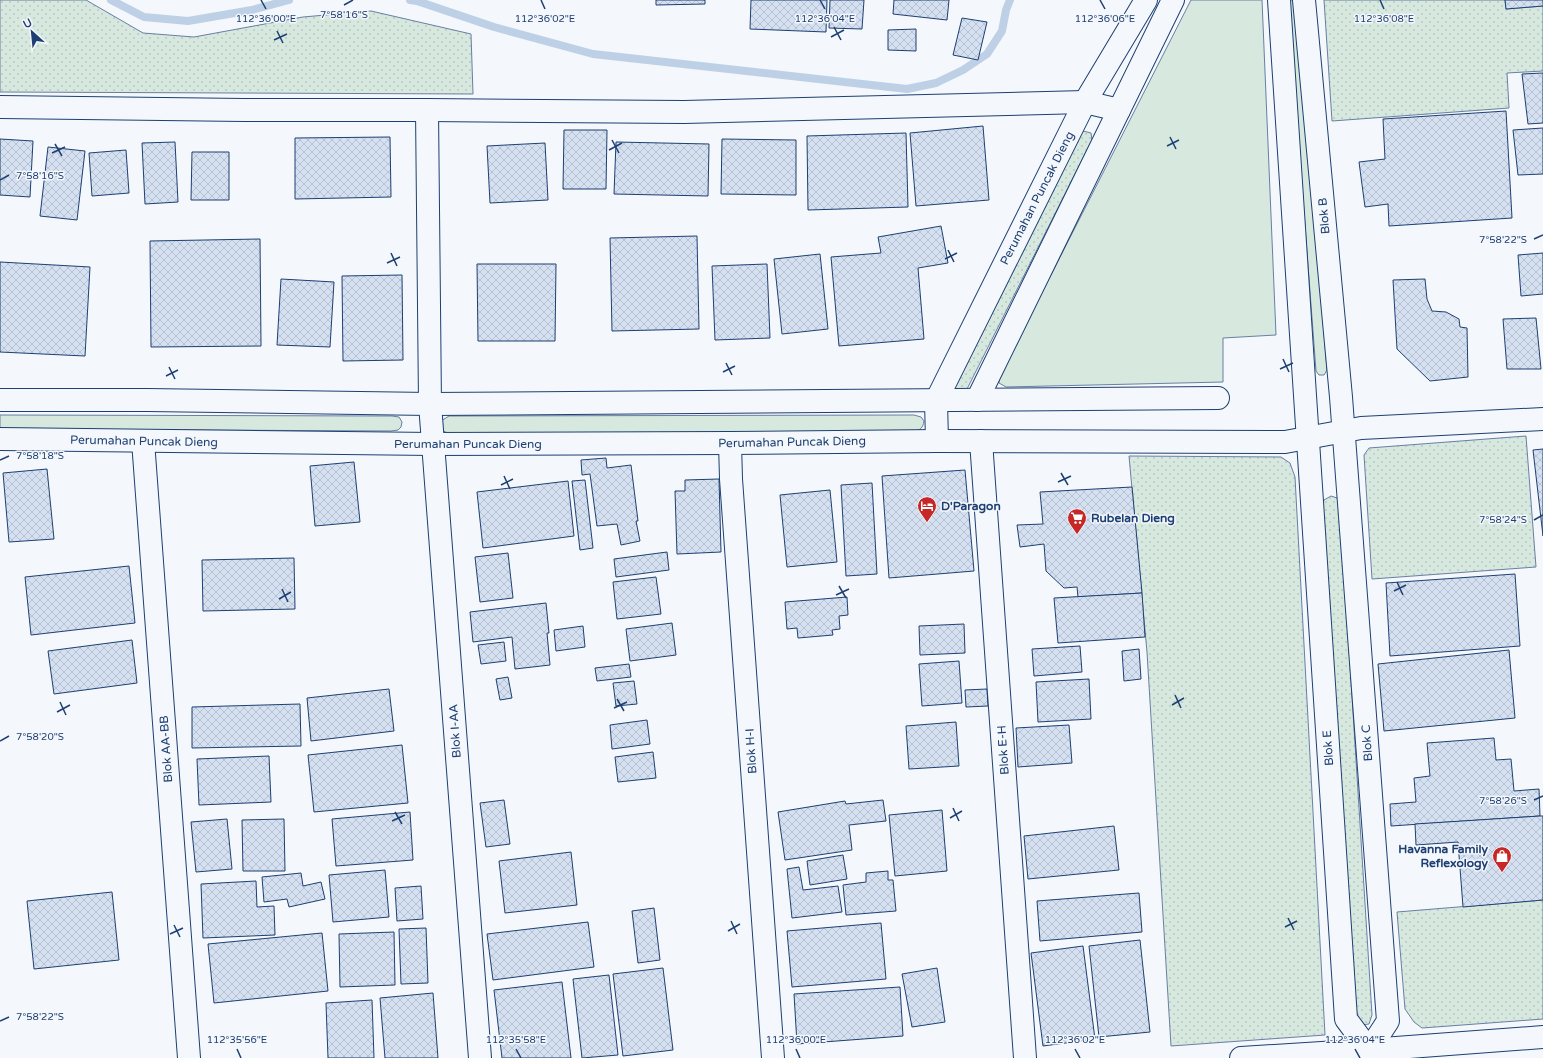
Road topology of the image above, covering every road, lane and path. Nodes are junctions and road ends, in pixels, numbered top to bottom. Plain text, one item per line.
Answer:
1 (1146, 0) edge
2 (1173, 0) edge
3 (1279, 0) edge
4 (1304, 0) edge
5 (1085, 102) junction
6 (0, 107) edge
7 (427, 110) junction
8 (1119, 110) junction
9 (1218, 398) dead end
10 (0, 400) edge
11 (977, 400) junction
12 (936, 401) junction
13 (430, 404) junction
14 (1543, 418) edge
15 (1343, 431) junction
16 (1308, 438) junction
17 (0, 439) edge
18 (937, 440) junction
19 (143, 441) junction
20 (981, 441) junction
21 (730, 443) junction
22 (433, 444) junction
23 (1543, 1037) edge
24 (1369, 1054) edge
25 (189, 1058) edge
26 (480, 1058) edge
27 (773, 1058) edge
28 (1025, 1058) edge
29 (1241, 1058) edge

1 - 5 street, Perumahan Puncak Dieng
2 - 8 street
3 - 16 street, Blok E
4 - 15 street, Blok B
5 - 7 street
5 - 8 street
5 - 12 street, Perumahan Puncak Dieng
6 - 7 street
7 - 13 street, Blok I-AA
8 - 11 street
9 - 11 street
10 - 13 street
11 - 12 street
12 - 13 street
12 - 18 street, Perumahan Puncak Dieng
13 - 22 street, Blok I-AA
14 - 15 street, Perumahan Puncak Dieng
15 - 16 street, Perumahan Puncak Dieng
15 - 24 street, Blok C
16 - 20 street, Perumahan Puncak Dieng
16 - 24 street, Blok E
17 - 19 street, Perumahan Puncak Dieng
18 - 20 street, Perumahan Puncak Dieng
18 - 21 street, Perumahan Puncak Dieng
19 - 22 street, Perumahan Puncak Dieng
19 - 25 street, Blok AA-BB
20 - 28 street, Blok E-H
21 - 22 street, Perumahan Puncak Dieng
21 - 27 street, Blok H-I
22 - 26 street, Blok I-AA
23 - 24 street
24 - 29 street

